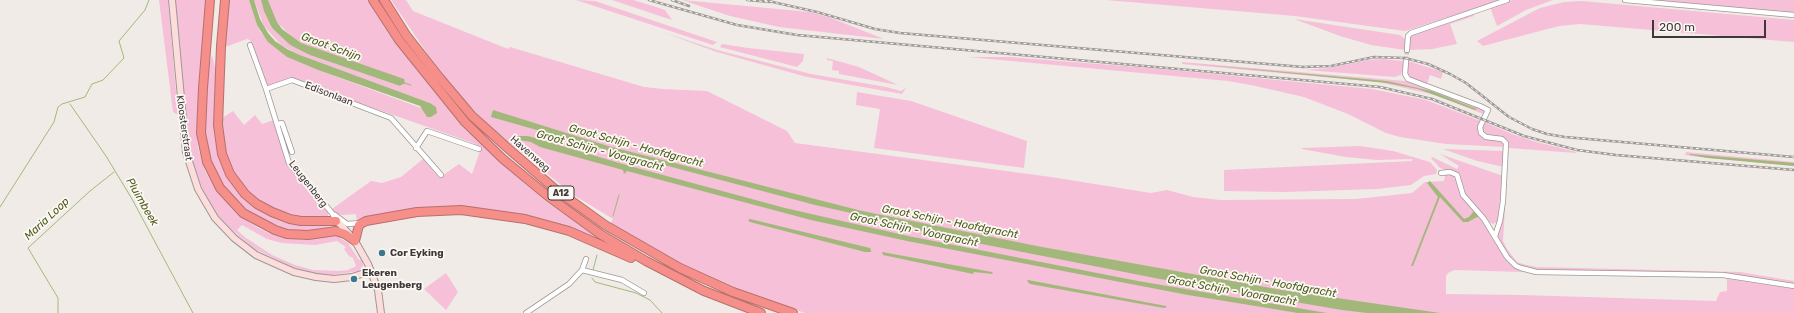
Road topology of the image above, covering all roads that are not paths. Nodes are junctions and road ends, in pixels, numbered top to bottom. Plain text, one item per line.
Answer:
1 (172, 0) edge
2 (210, 0) edge
3 (225, 0) edge
4 (373, 0) edge
5 (384, 0) edge
6 (1507, 0) edge
7 (1624, 0) edge
8 (1794, 15) edge
9 (250, 45) dead end
10 (1407, 50) tunnel mouth
11 (1406, 61) tunnel mouth
12 (266, 89) junction
13 (278, 124) junction
14 (416, 148) junction
15 (479, 149) dead end
16 (292, 152) dead end
17 (1441, 173) dead end
18 (441, 175) dead end
19 (334, 217) junction
20 (366, 221) junction
21 (290, 234) junction
22 (1495, 236) junction
23 (355, 241) junction
24 (586, 259) dead end
25 (582, 270) junction
26 (371, 271) junction
27 (1794, 286) edge
28 (704, 291) junction
29 (644, 293) dead end
30 (381, 313) edge
31 (526, 313) edge
32 (762, 313) edge
33 (793, 313) edge

1 - 26 main road, Kloosterstraat
2 - 21 highway
3 - 19 highway
4 - 28 highway, Havenweg / A12
5 - 33 highway, Havenweg / A12
6 - 10 street
7 - 8 street
9 - 12 street, Leugenberg
11 - 22 street
12 - 13 street, Leugenberg
12 - 14 street, Edisonlaan
13 - 16 street
13 - 19 street, Leugenberg
14 - 15 street
14 - 18 street
17 - 22 street
19 - 20 street
19 - 21 highway
19 - 23 main road, Leugenberg
20 - 23 highway
20 - 28 highway
21 - 23 highway
22 - 27 street
23 - 26 main road, Leugenberg
24 - 25 street
25 - 29 street
25 - 31 street
26 - 30 main road, Leugenberg
28 - 32 highway, Havenweg / A12

